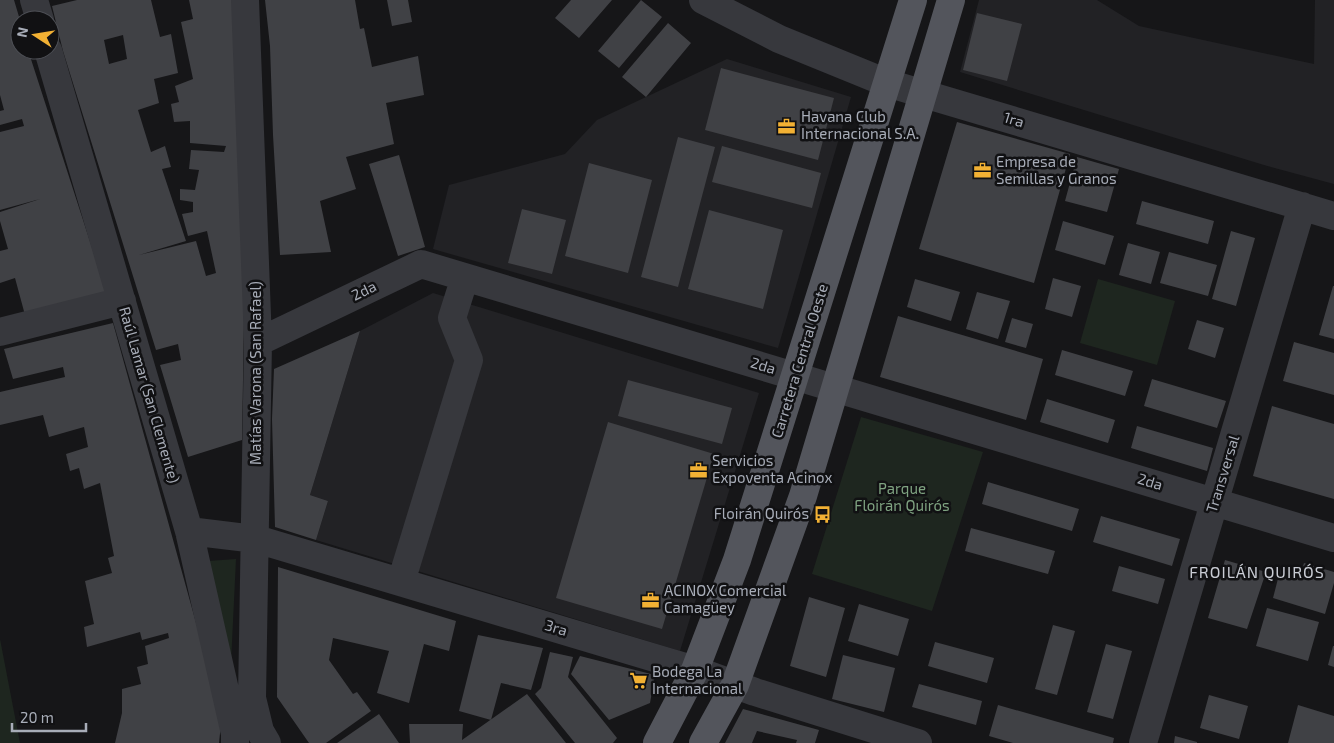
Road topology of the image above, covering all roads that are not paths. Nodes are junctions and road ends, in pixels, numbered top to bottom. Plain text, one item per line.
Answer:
1 (245, 0) edge
2 (703, 0) edge
3 (913, 0) edge
4 (951, 0) edge
5 (51, 60) edge
6 (887, 83) junction
7 (924, 93) junction
8 (1302, 206) junction
9 (1334, 216) edge
10 (465, 277) junction
11 (122, 301) junction
12 (0, 332) edge
13 (258, 342) junction
14 (796, 376) junction
15 (837, 388) junction
16 (1214, 502) junction
17 (189, 531) junction
18 (1334, 538) edge
19 (256, 539) junction
20 (401, 582) junction
21 (695, 670) junction
22 (735, 685) junction
23 (239, 698) junction
24 (235, 743) edge
25 (267, 743) edge
26 (657, 743) edge
27 (703, 743) edge
28 (918, 743) edge
29 (1143, 743) edge

1 - 13 street, Matías Varona (San Rafael)
2 - 6 street, 1ra
3 - 6 main road, Carretera Central Oeste
4 - 7 main road
5 - 11 street, Raúl Lamar (San Clemente)
6 - 7 street, 1ra
6 - 14 main road, Carretera Central Oeste
7 - 8 street, 1ra
7 - 15 main road
8 - 9 street, 1ra
8 - 16 street, Transversal
10 - 13 street, 2da
10 - 14 street, 2da
10 - 20 street
11 - 12 street
11 - 17 street, Raúl Lamar (San Clemente)
13 - 19 street, Matías Varona (San Rafael)
14 - 15 street, 2da
14 - 21 main road, Carretera Central Oeste
15 - 16 street, 2da
15 - 22 main road
16 - 18 street, 2da
16 - 29 street, Transversal
17 - 19 street, 3ra
17 - 23 street, Raúl Lamar (San Clemente)
19 - 20 street, 3ra
19 - 23 street, Matías Varona (San Rafael)
20 - 21 street, 3ra
21 - 22 street, 3ra
21 - 26 main road, Carretera Central Oeste
22 - 27 main road
22 - 28 street, 3ra
23 - 24 street, Raúl Lamar (San Clemente)
23 - 25 street, Matías Varona (San Rafael)

